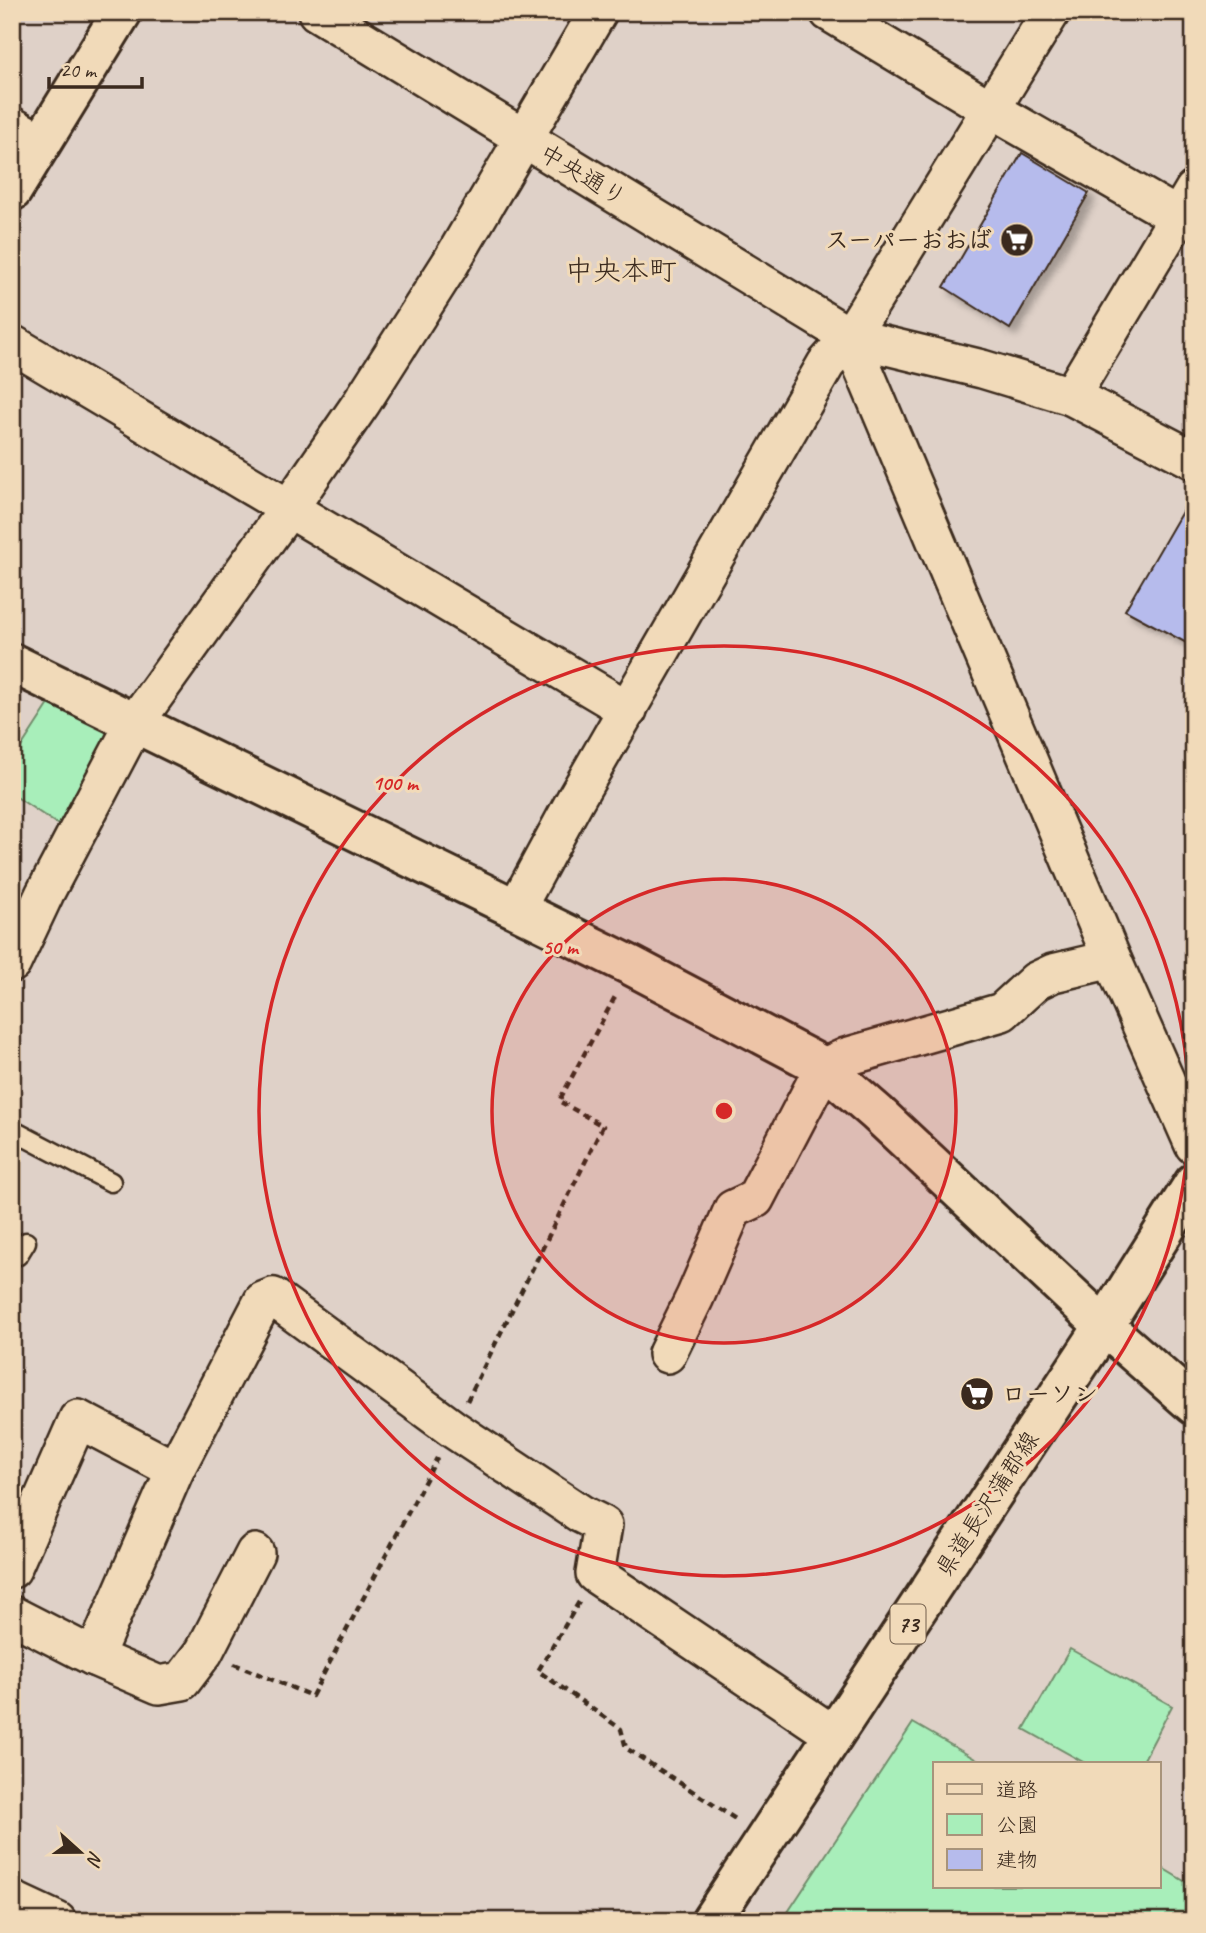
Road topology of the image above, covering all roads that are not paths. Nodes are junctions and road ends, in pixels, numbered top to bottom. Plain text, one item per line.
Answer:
1 (122, 12) edge
2 (317, 12) edge
3 (598, 12) edge
4 (1051, 12) edge
5 (832, 13) edge
6 (990, 109) junction
7 (27, 134) edge
8 (523, 139) junction
9 (12, 191) edge
10 (1188, 209) edge
11 (850, 337) junction
12 (12, 344) edge
13 (1071, 396) junction
14 (1194, 460) edge
15 (289, 508) junction
16 (12, 663) edge
17 (628, 710) junction
18 (134, 724) junction
19 (516, 909) junction
20 (1112, 959) junction
21 (12, 963) edge
22 (824, 1067) junction
23 (12, 1130) edge
24 (1194, 1144) edge
25 (111, 1182) dead end
26 (1194, 1184) edge
27 (1104, 1326) junction
28 (667, 1354) dead end
29 (1194, 1405) edge
30 (175, 1470) junction
31 (255, 1553) dead end
32 (12, 1569) edge
33 (12, 1615) edge
34 (94, 1657) junction
35 (834, 1735) junction
36 (12, 1900) edge
37 (57, 1921) edge
38 (710, 1921) edge

1 - 7 street
2 - 8 street, 中央通り
3 - 8 street
4 - 6 street
5 - 6 street
6 - 10 street
6 - 11 street
7 - 9 street
8 - 11 street, 中央通り
8 - 15 street
10 - 13 street
11 - 13 street, 中央通り
11 - 17 street
11 - 20 street
12 - 15 street
13 - 14 street, 中央通り
15 - 17 street
15 - 18 street
16 - 18 street
17 - 19 street
18 - 19 street
18 - 21 street
19 - 22 street
20 - 22 street
20 - 24 street
22 - 27 street
22 - 28 street
23 - 25 lane
26 - 27 street, 県道長沢蒲郡線
27 - 29 street
27 - 35 street, 県道長沢蒲郡線 / 73
30 - 32 street
30 - 34 street
30 - 35 street
31 - 34 street
33 - 34 street
35 - 38 street, 県道長沢蒲郡線 / 73
36 - 37 street

